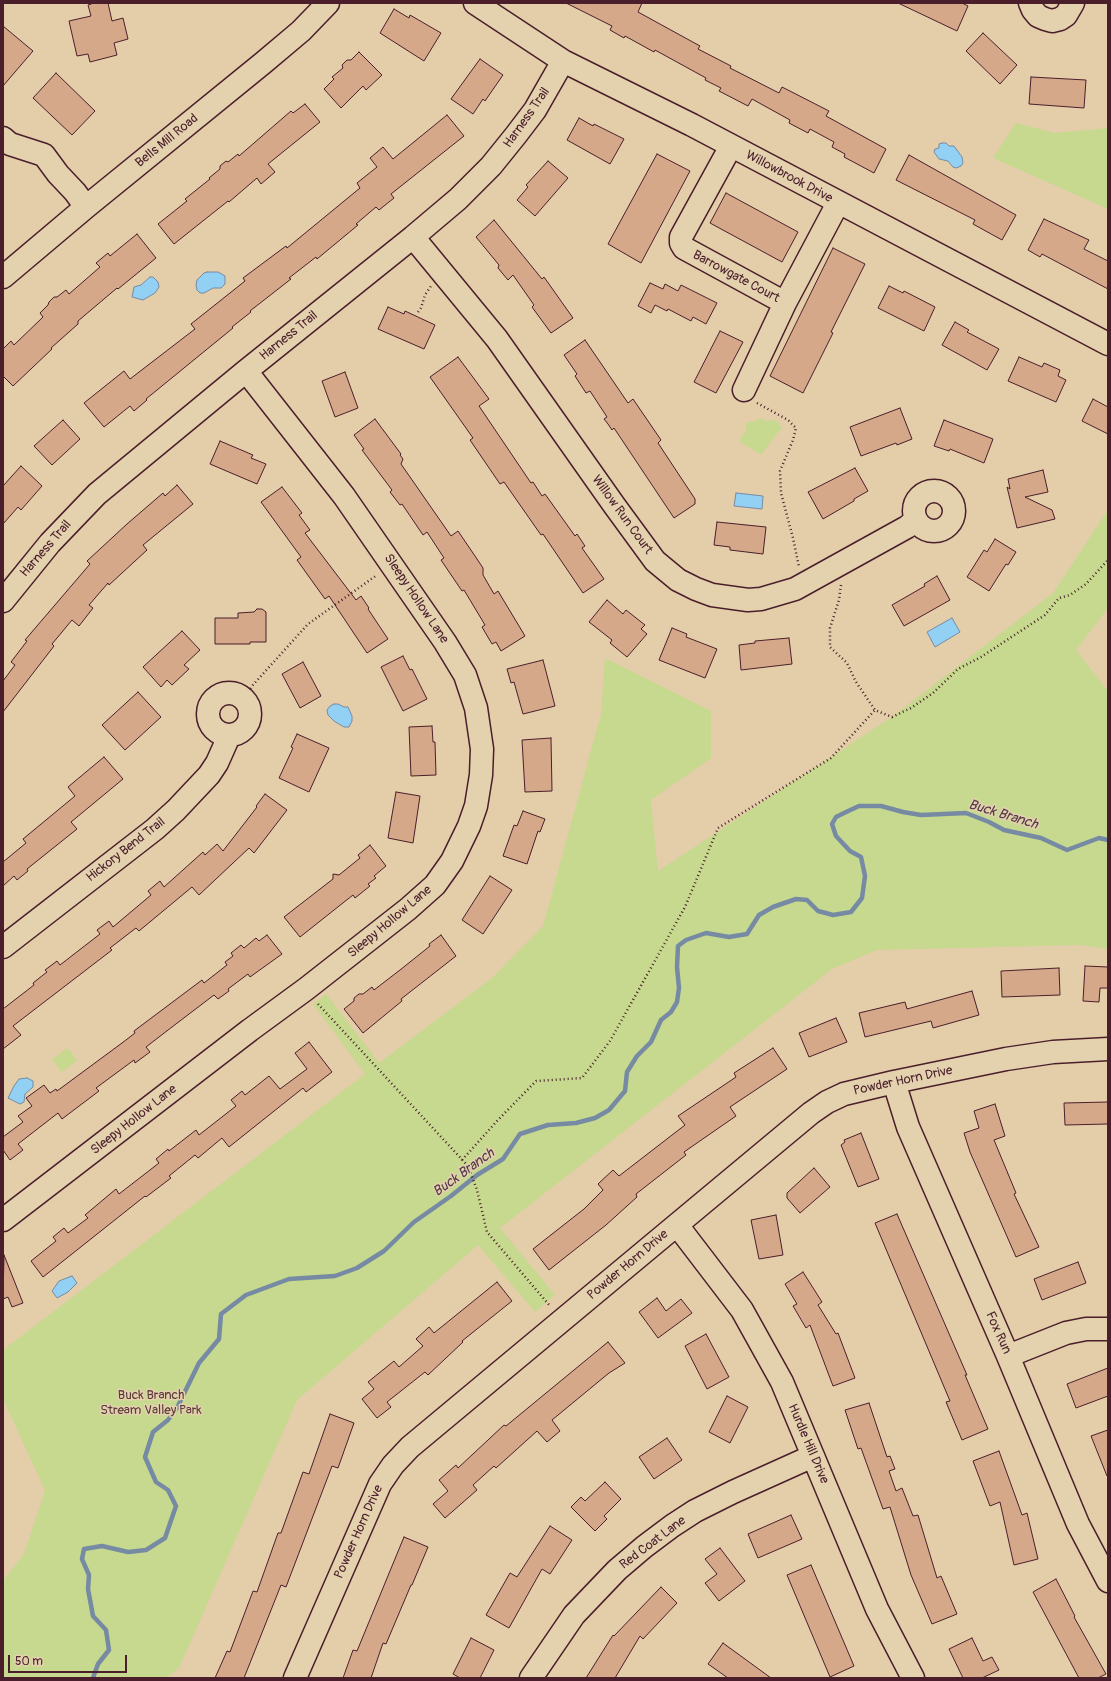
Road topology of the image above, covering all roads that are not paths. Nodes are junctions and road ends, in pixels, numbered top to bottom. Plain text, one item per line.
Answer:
1 (328, 3) edge
2 (475, 3) edge
3 (1030, 3) edge
4 (1073, 3) edge
5 (563, 61) junction
6 (3, 138) edge
7 (730, 146) junction
8 (838, 203) junction
9 (86, 207) junction
10 (413, 237) junction
11 (3, 277) edge
12 (785, 303) junction
13 (1108, 344) edge
14 (246, 371) junction
15 (744, 390) road end
16 (916, 520) dead end
17 (3, 601) edge
18 (229, 736) junction
19 (3, 947) edge
20 (1108, 1049) edge
21 (894, 1082) junction
22 (3, 1220) edge
23 (677, 1225) junction
24 (1108, 1328) edge
25 (1008, 1356) junction
26 (813, 1456) junction
27 (1108, 1581) edge
28 (295, 1678) edge
29 (531, 1678) edge
30 (913, 1678) edge

1 - 9 street, Bells Mill Road
2 - 5 street, Willowbrook Drive
3 - 4 street
5 - 7 street, Willowbrook Drive
5 - 10 street, Harness Trail
6 - 9 street
7 - 8 street, Willowbrook Drive
7 - 12 street, Barrowgate Court
8 - 12 street, Barrowgate Court
8 - 13 street, Willowbrook Drive
9 - 11 street, Bells Mill Road
10 - 14 street, Harness Trail
10 - 16 street, Willow Run Court
12 - 15 street, Barrowgate Court
14 - 17 street, Harness Trail
14 - 22 street, Sleepy Hollow Lane
18 - 18 street
18 - 19 street, Hickory Bend Trail
20 - 21 street, Powder Horn Drive
21 - 23 street, Powder Horn Drive
21 - 25 street, Fox Run
23 - 26 street, Hurdle Hill Drive
23 - 28 street, Powder Horn Drive
24 - 25 street
25 - 27 street, Fox Run
26 - 29 street, Red Coat Lane
26 - 30 street, Hurdle Hill Drive

